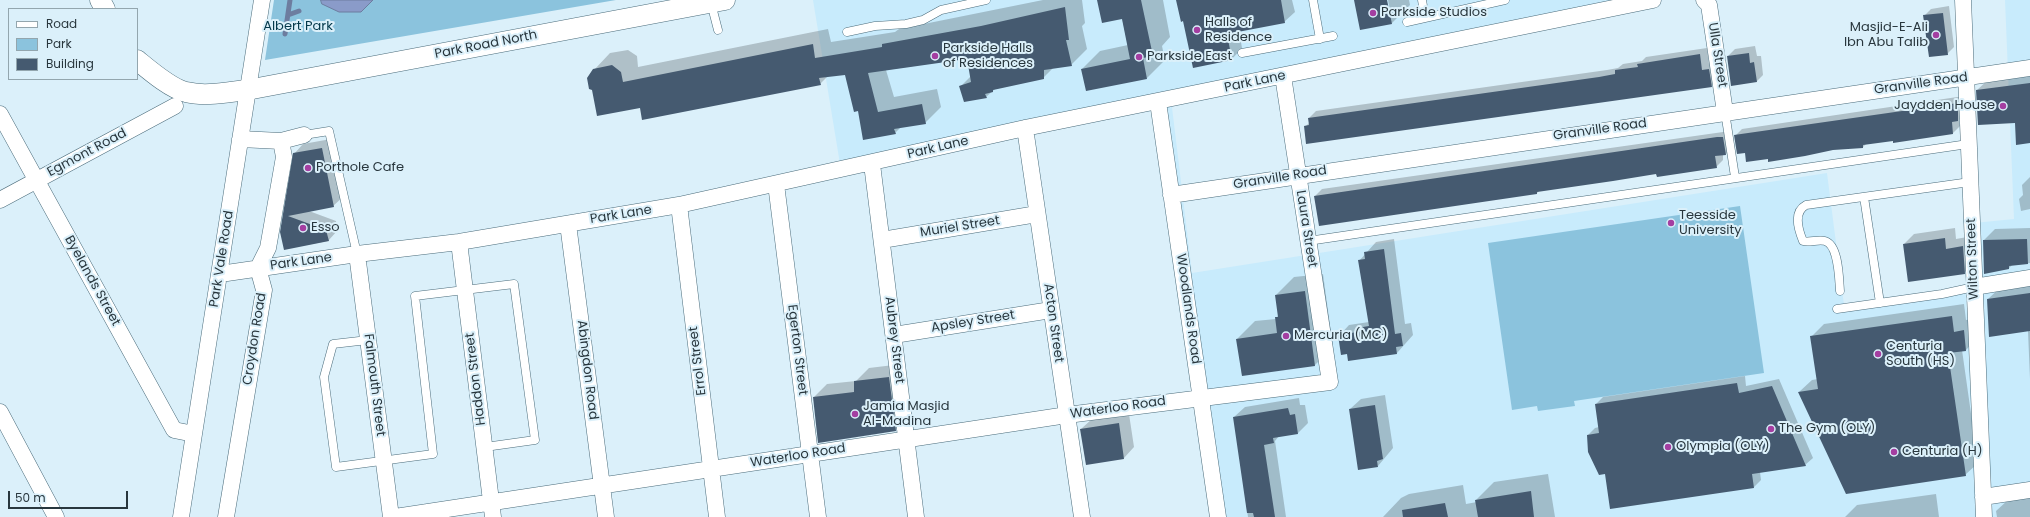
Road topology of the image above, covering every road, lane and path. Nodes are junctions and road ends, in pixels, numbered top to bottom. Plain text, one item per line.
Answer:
1 (262, 0) edge
2 (986, 0) edge
3 (1313, 0) edge
4 (1422, 0) edge
5 (1504, 0) edge
6 (1653, 0) edge
7 (1704, 0) edge
8 (1963, 0) edge
9 (718, 1) edge
10 (1426, 18) junction
11 (1407, 22) dead end
12 (718, 30) dead end
13 (847, 32) dead end
14 (1333, 36) dead end
15 (1320, 39) junction
16 (1242, 53) dead end
17 (138, 61) edge
18 (2030, 68) edge
19 (1283, 76) junction
20 (1966, 77) junction
21 (247, 90) junction
22 (1158, 102) junction
23 (175, 106) dead end
24 (1725, 112) junction
25 (0, 114) edge
26 (1025, 128) junction
27 (304, 135) joint
28 (240, 139) junction
29 (281, 141) junction
30 (1968, 144) junction
31 (872, 164) junction
32 (1298, 175) junction
33 (1735, 177) junction
34 (36, 180) junction
35 (1970, 182) junction
36 (776, 184) junction
37 (1171, 195) junction
38 (1864, 197) junction
39 (0, 200) edge
40 (679, 205) junction
41 (1037, 214) junction
42 (568, 224) junction
43 (882, 240) junction
44 (1308, 241) junction
45 (459, 242) junction
46 (357, 254) junction
47 (258, 268) junction
48 (220, 274) junction
49 (2030, 278) edge
50 (1974, 287) junction
51 (465, 290) junction
52 (1840, 291) dead end
53 (1880, 303) junction
54 (1837, 309) dead end
55 (1051, 310) junction
56 (894, 335) junction
57 (368, 340) junction
58 (1330, 382) joint
59 (1200, 398) junction
60 (0, 412) edge
61 (1067, 415) junction
62 (194, 434) junction
63 (907, 440) junction
64 (485, 447) junction
65 (810, 454) junction
66 (384, 461) junction
67 (711, 469) junction
68 (602, 486) junction
69 (2030, 490) edge
70 (1983, 496) junction
71 (492, 510) edge
72 (56, 517) edge
73 (181, 517) edge
74 (226, 517) edge
75 (391, 517) edge
76 (395, 517) edge
77 (606, 517) edge
78 (717, 517) edge
79 (818, 517) edge
80 (916, 517) edge
81 (1082, 517) edge
82 (1218, 517) edge
83 (1984, 517) edge

1 - 21 street, Park Vale Road
2 - 13 lane
3 - 15 lane
4 - 10 lane
5 - 10 lane
6 - 19 street, Park Lane
7 - 24 street, Ulla Street
8 - 20 street, Wilton Street
9 - 12 lane
9 - 21 street, Park Road North
10 - 11 lane
14 - 15 lane
15 - 16 lane
17 - 21 street, Park Road North
18 - 20 street, Granville Road
19 - 22 street, Park Lane
19 - 32 street, Laura Street
20 - 24 street, Granville Road
20 - 30 street, Wilton Street
21 - 28 street, Park Vale Road
22 - 26 street, Park Lane
22 - 37 street, Woodlands Road
23 - 34 street, Egmont Road
24 - 32 street, Granville Road
24 - 33 lane
25 - 34 street, Byelands Street
26 - 31 street, Park Lane
26 - 41 street, Acton Street
27 - 29 street
27 - 46 lane
28 - 29 street
28 - 48 street, Park Vale Road
29 - 47 street
30 - 33 lane
30 - 35 street, Wilton Street
31 - 36 street, Park Lane
31 - 43 street, Aubrey Street
32 - 37 street, Granville Road
32 - 44 street, Laura Street
33 - 44 lane
34 - 39 street, Egmont Road
34 - 62 street, Byelands Street
35 - 38 lane
35 - 50 street, Wilton Street
36 - 40 street, Park Lane
36 - 65 street, Egerton Street
37 - 59 street, Woodlands Road
38 - 52 lane
38 - 53 lane
40 - 42 street, Park Lane
40 - 67 street, Errol Street
41 - 43 street, Muriel Street
41 - 55 street, Acton Street
42 - 45 street, Park Lane
42 - 68 street, Abingdon Road
43 - 56 street, Aubrey Street
44 - 58 street, Laura Street
45 - 46 street, Park Lane
45 - 51 street, Haddon Street
46 - 47 street, Park Lane
46 - 57 street, Falmouth Street
47 - 48 street, Park Lane
47 - 74 street, Croydon Road
48 - 62 street, Park Vale Road
49 - 50 street
50 - 53 lane
50 - 70 street, Wilton Street
51 - 64 street, Haddon Street
51 - 64 lane
51 - 66 lane
53 - 54 lane
55 - 56 street, Apsley Street
55 - 61 street, Acton Street
56 - 63 street, Aubrey Street
57 - 66 street, Falmouth Street
57 - 66 lane
58 - 59 street, Waterloo Road
59 - 61 street, Waterloo Road
59 - 82 street, Woodlands Road
60 - 72 street
61 - 63 street, Waterloo Road
61 - 81 street, Acton Street
62 - 73 street, Park Vale Road
63 - 65 street, Waterloo Road
63 - 80 street, Aubrey Street
64 - 71 street, Haddon Street
65 - 67 street, Waterloo Road
65 - 79 street, Egerton Street
66 - 75 street, Falmouth Street
67 - 68 street, Waterloo Road
67 - 78 street, Errol Street
68 - 71 street, Waterloo Road
68 - 77 street, Abingdon Road
69 - 70 street
70 - 83 street, Wilton Street
71 - 76 street, Waterloo Road

